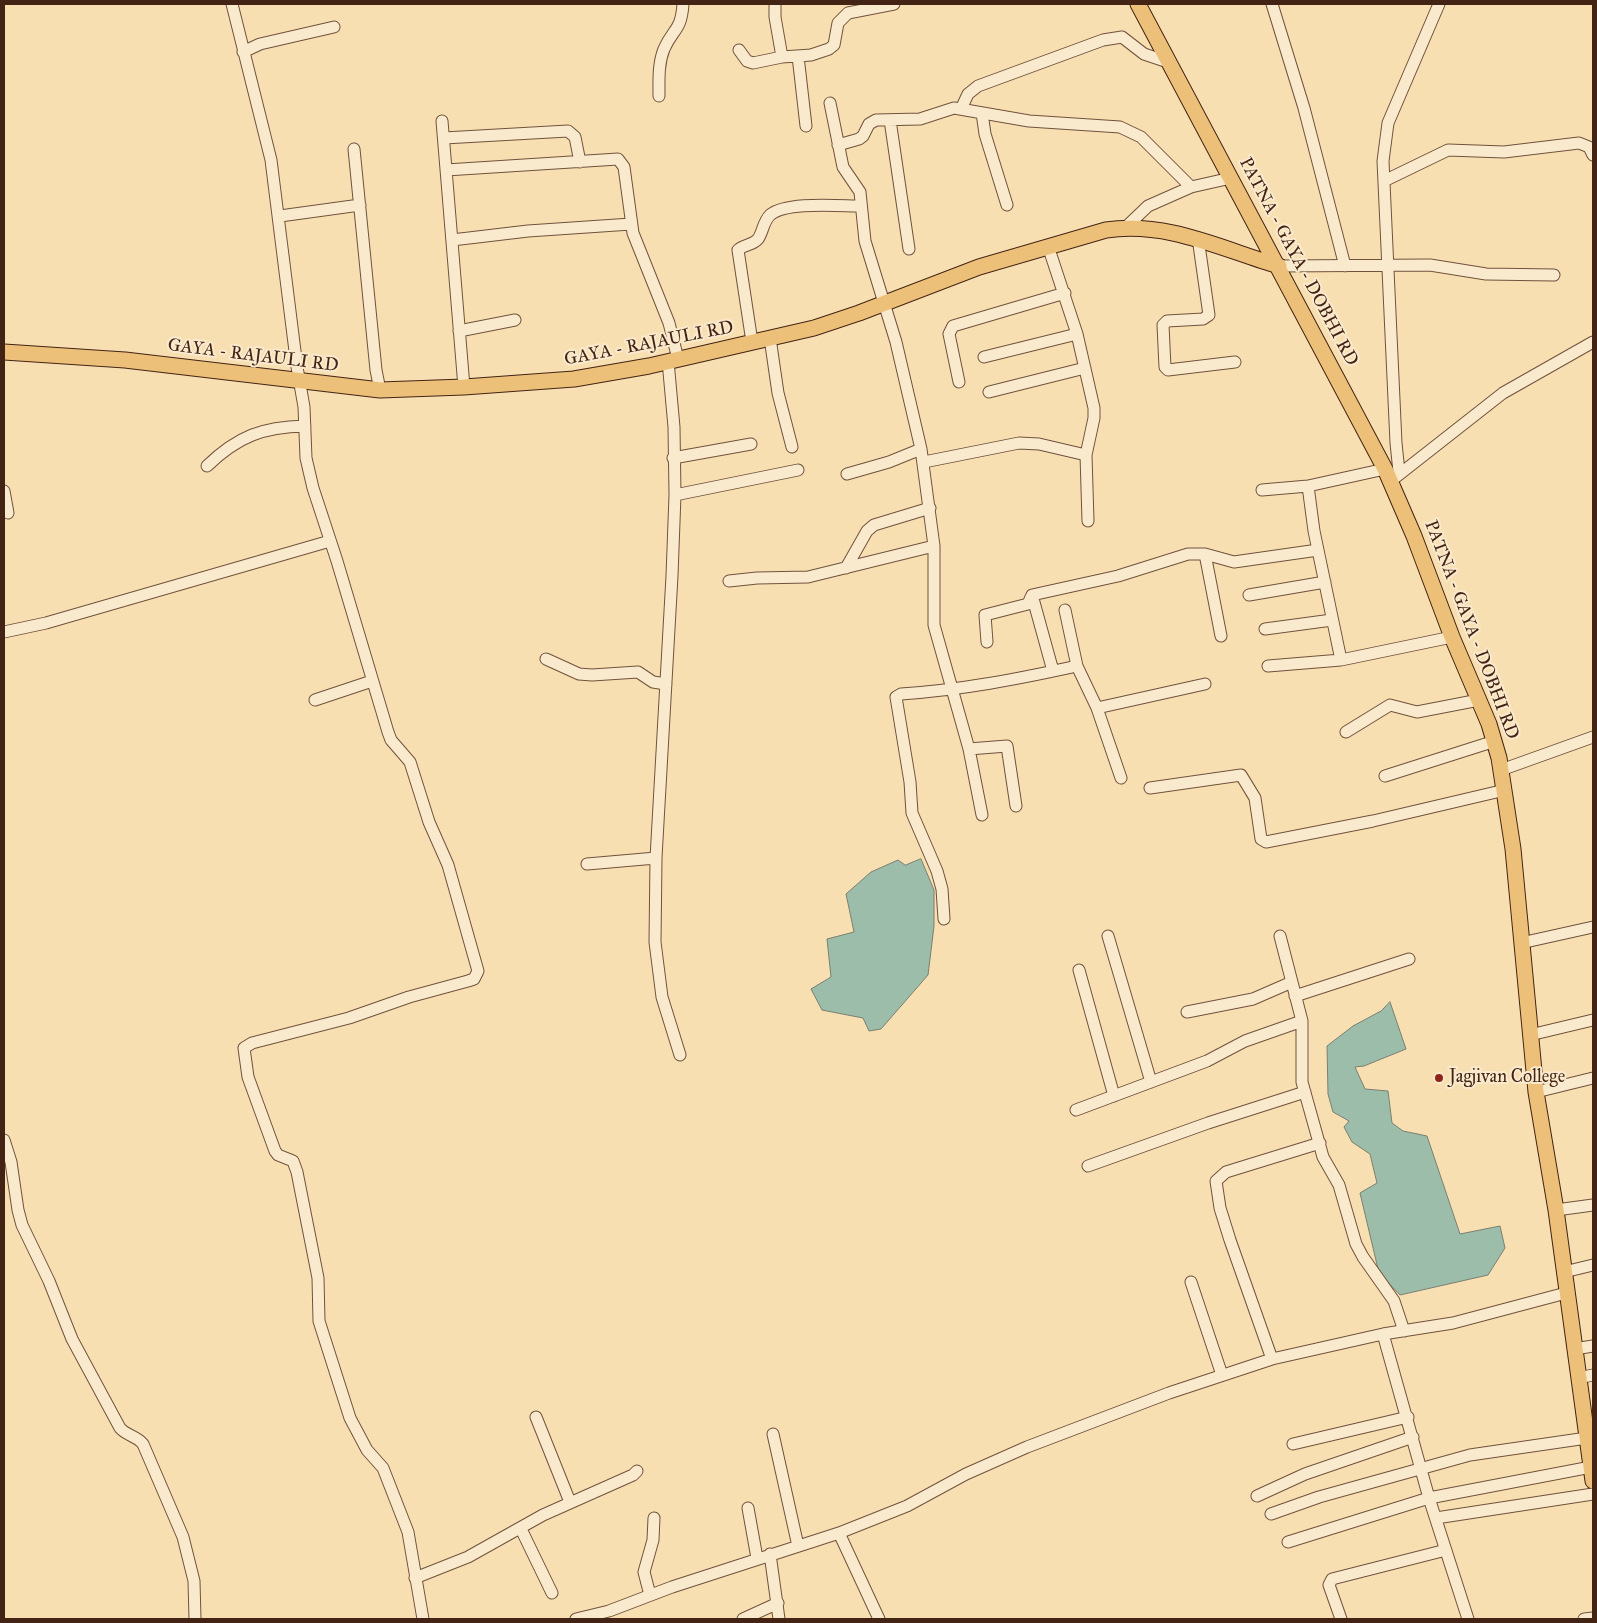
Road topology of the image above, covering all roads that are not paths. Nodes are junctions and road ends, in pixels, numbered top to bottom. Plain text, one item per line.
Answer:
1 (232, 4) edge
2 (683, 4) edge
3 (775, 4) edge
4 (894, 4) edge
5 (1138, 4) edge
6 (1272, 4) edge
7 (1439, 4) edge
8 (334, 27) dead end
9 (739, 50) dead end
10 (243, 52) junction
11 (798, 56) junction
12 (782, 57) junction
13 (1168, 62) junction
14 (659, 96) dead end
15 (830, 103) dead end
16 (960, 110) junction
17 (982, 113) junction
18 (890, 120) junction
19 (442, 121) dead end
20 (806, 126) dead end
21 (444, 138) junction
22 (838, 145) junction
23 (354, 149) dead end
24 (1593, 155) edge
25 (580, 162) junction
26 (446, 170) junction
27 (1231, 178) junction
28 (1384, 181) junction
29 (1191, 187) junction
30 (360, 205) junction
31 (1007, 205) dead end
32 (861, 206) junction
33 (280, 216) junction
34 (631, 224) junction
35 (1126, 227) junction
36 (1198, 238) junction
37 (452, 240) junction
38 (1048, 246) junction
39 (909, 249) dead end
40 (1279, 266) junction
41 (1345, 266) junction
42 (1387, 266) junction
43 (1554, 275) dead end
44 (1065, 293) junction
45 (884, 304) junction
46 (515, 320) dead end
47 (459, 331) junction
48 (1077, 334) junction
49 (770, 338) junction
50 (752, 342) junction
51 (1593, 342) edge
52 (4, 352) edge
53 (984, 357) dead end
54 (673, 360) junction
55 (1235, 362) dead end
56 (1086, 368) junction
57 (301, 381) junction
58 (959, 382) dead end
59 (464, 387) junction
60 (380, 390) junction
61 (989, 392) dead end
62 (305, 426) junction
63 (751, 444) dead end
64 (792, 447) dead end
65 (921, 449) junction
66 (1086, 455) junction
67 (673, 458) junction
68 (924, 462) junction
69 (207, 466) dead end
70 (798, 470) dead end
71 (847, 474) dead end
72 (1392, 474) junction
73 (1308, 486) junction
74 (1262, 490) dead end
75 (4, 491) edge
76 (675, 495) junction
77 (930, 508) junction
78 (8, 513) dead end
79 (1088, 521) dead end
80 (330, 541) junction
81 (934, 546) junction
82 (1318, 550) junction
83 (1205, 554) junction
84 (846, 568) junction
85 (729, 581) dead end
86 (1325, 582) junction
87 (1249, 595) dead end
88 (1031, 597) junction
89 (1065, 610) dead end
90 (1332, 620) junction
91 (1265, 629) dead end
92 (4, 632) edge
93 (1222, 636) dead end
94 (1452, 637) junction
95 (987, 642) dead end
96 (546, 660) dead end
97 (1341, 660) junction
98 (1076, 666) junction
99 (1268, 666) dead end
100 (1054, 671) junction
101 (372, 681) junction
102 (666, 684) junction
103 (1205, 684) dead end
104 (951, 690) junction
105 (315, 700) dead end
106 (1479, 700) junction
107 (1097, 708) junction
108 (1346, 732) dead end
109 (1593, 737) edge
110 (1495, 741) junction
111 (968, 749) junction
112 (1502, 770) junction
113 (1385, 776) dead end
114 (1121, 778) dead end
115 (1150, 788) dead end
116 (1505, 790) junction
117 (1016, 806) dead end
118 (982, 815) dead end
119 (656, 858) junction
120 (587, 864) dead end
121 (944, 919) dead end
122 (1593, 927) edge
123 (1108, 936) dead end
124 (1280, 936) dead end
125 (1521, 943) junction
126 (1409, 959) dead end
127 (1079, 970) dead end
128 (1292, 982) junction
129 (1295, 996) junction
130 (1186, 1012) dead end
131 (1593, 1020) edge
132 (1302, 1022) junction
133 (1530, 1036) junction
134 (680, 1054) dead end
135 (1593, 1078) edge
136 (1151, 1082) junction
137 (1305, 1092) junction
138 (1536, 1092) junction
139 (1114, 1096) junction
140 (1076, 1110) dead end
141 (4, 1140) edge
142 (1320, 1142) junction
143 (1088, 1166) dead end
144 (1593, 1205) edge
145 (1556, 1210) junction
146 (1593, 1265) edge
147 (1564, 1272) junction
148 (1191, 1282) dead end
149 (1566, 1292) junction
150 (1404, 1331) junction
151 (1383, 1334) junction
152 (1593, 1346) edge
153 (1574, 1349) junction
154 (1272, 1359) junction
155 (1222, 1375) junction
156 (1586, 1376) edge
157 (536, 1417) dead end
158 (1408, 1417) junction
159 (773, 1434) dead end
160 (1413, 1436) junction
161 (1587, 1438) junction
162 (1293, 1444) dead end
163 (1421, 1469) junction
164 (637, 1471) dead end
165 (1592, 1474) edge
166 (1593, 1494) edge
167 (1257, 1496) dead end
168 (1429, 1498) junction
169 (570, 1502) junction
170 (748, 1508) dead end
171 (1271, 1514) dead end
172 (654, 1518) dead end
173 (1436, 1518) junction
174 (521, 1529) junction
175 (839, 1533) junction
176 (1288, 1542) dead end
177 (798, 1546) junction
178 (1446, 1550) junction
179 (770, 1554) junction
180 (757, 1558) junction
181 (415, 1578) junction
182 (552, 1593) dead end
183 (650, 1595) junction
184 (778, 1603) junction
185 (608, 1615) edge
186 (1593, 1618) edge
187 (195, 1619) edge
188 (423, 1619) edge
189 (576, 1619) edge
190 (743, 1619) edge
191 (779, 1619) edge
192 (879, 1619) edge
193 (1341, 1619) edge
194 (1468, 1619) edge
195 (1584, 1619) edge

1 - 10 street
2 - 14 street
3 - 12 street
4 - 11 street
5 - 13 main road, PATNA - GAYA - DOBHI RD
6 - 41 street
7 - 28 street
8 - 10 street
9 - 12 street
10 - 33 street
11 - 12 street
11 - 20 street
13 - 16 street
13 - 27 main road, PATNA - GAYA - DOBHI RD
15 - 22 street
16 - 17 street
16 - 18 street
17 - 29 street
17 - 31 street
18 - 22 street
18 - 39 street
19 - 21 street
21 - 25 street
21 - 26 street
22 - 32 street
23 - 30 street
24 - 28 street
25 - 26 street
25 - 34 street
26 - 37 street
27 - 29 street
27 - 40 main road, PATNA - GAYA - DOBHI RD
28 - 42 street
29 - 35 street
30 - 33 street
30 - 60 street
32 - 45 street
32 - 50 street
33 - 57 street
34 - 37 street
34 - 54 street
35 - 36 main road, GAYA - RAJAULI RD
35 - 38 main road, GAYA - RAJAULI RD
36 - 40 main road, GAYA - RAJAULI RD
36 - 55 street
37 - 47 street
38 - 44 street
38 - 45 main road, GAYA - RAJAULI RD
40 - 41 street
40 - 72 main road, PATNA - GAYA - DOBHI RD
41 - 42 street
42 - 43 street
42 - 72 street
44 - 48 street
44 - 58 street
45 - 49 main road, GAYA - RAJAULI RD
45 - 65 street
46 - 47 street
47 - 59 street
48 - 53 street
48 - 56 street
49 - 50 main road, GAYA - RAJAULI RD
49 - 64 street
50 - 54 main road, GAYA - RAJAULI RD
51 - 72 street
52 - 57 main road, GAYA - RAJAULI RD
54 - 59 main road, GAYA - RAJAULI RD
54 - 67 street
56 - 61 street
56 - 66 street
57 - 60 main road, GAYA - RAJAULI RD
57 - 62 street
59 - 60 main road, GAYA - RAJAULI RD
62 - 69 street
62 - 80 street
63 - 67 street
65 - 68 street
65 - 71 street
66 - 68 street
66 - 79 street
67 - 76 street
68 - 77 street
70 - 76 street
72 - 73 street
72 - 94 main road, PATNA - GAYA - DOBHI RD
73 - 74 street
73 - 82 street
75 - 78 street
76 - 102 street
77 - 81 street
77 - 84 street
80 - 92 street
80 - 101 street
81 - 84 street
81 - 104 street
82 - 83 street
82 - 86 street
83 - 88 street
83 - 93 street
84 - 85 street
86 - 87 street
86 - 90 street
88 - 95 street
88 - 100 street
89 - 98 street
90 - 91 street
90 - 97 street
94 - 97 street
94 - 106 main road, PATNA - GAYA - DOBHI RD
96 - 102 street
97 - 99 street
98 - 100 street
98 - 107 street
100 - 104 street
101 - 105 street
101 - 181 street
102 - 119 street
103 - 107 street
104 - 111 street
104 - 121 street
106 - 108 street
106 - 110 main road, PATNA - GAYA - DOBHI RD
107 - 114 street
109 - 112 street
110 - 112 main road, PATNA - GAYA - DOBHI RD
110 - 113 street
111 - 117 street
111 - 118 street
112 - 116 main road, PATNA - GAYA - DOBHI RD
115 - 116 street
116 - 125 main road, PATNA - GAYA - DOBHI RD
119 - 120 street
119 - 134 street
122 - 125 street
123 - 136 street
124 - 128 street
125 - 133 main road, PATNA - GAYA - DOBHI RD
126 - 129 street
127 - 139 street
128 - 129 street
128 - 130 street
129 - 132 street
131 - 133 street
132 - 136 street
132 - 137 street
133 - 138 main road, PATNA - GAYA - DOBHI RD
135 - 138 street
136 - 139 street
137 - 142 street
137 - 143 street
138 - 145 main road, PATNA - GAYA - DOBHI RD
139 - 140 street
141 - 187 street
142 - 150 street
142 - 154 street
144 - 145 street
145 - 147 main road, PATNA - GAYA - DOBHI RD
146 - 147 street
147 - 149 main road, PATNA - GAYA - DOBHI RD
148 - 155 street
149 - 150 street
149 - 153 main road, PATNA - GAYA - DOBHI RD
150 - 151 street
151 - 154 street
151 - 158 street
152 - 153 street
153 - 156 main road, PATNA - GAYA - DOBHI RD
154 - 155 street
155 - 175 street
156 - 161 main road, PATNA - GAYA - DOBHI RD
157 - 169 street
158 - 160 street
158 - 162 street
159 - 177 street
160 - 163 street
160 - 167 street
161 - 163 street
161 - 165 main road, PATNA - GAYA - DOBHI RD
163 - 168 street
163 - 171 street
164 - 169 street
165 - 168 street
166 - 173 street
168 - 173 street
168 - 176 street
169 - 174 street
170 - 180 street
172 - 183 street
173 - 178 street
174 - 181 street
174 - 182 street
175 - 177 street
175 - 192 street
177 - 179 street
178 - 193 street
178 - 194 street
179 - 180 street
179 - 184 street
180 - 183 street
181 - 188 street
183 - 185 street
184 - 190 street
184 - 191 street
185 - 189 street
186 - 195 street

